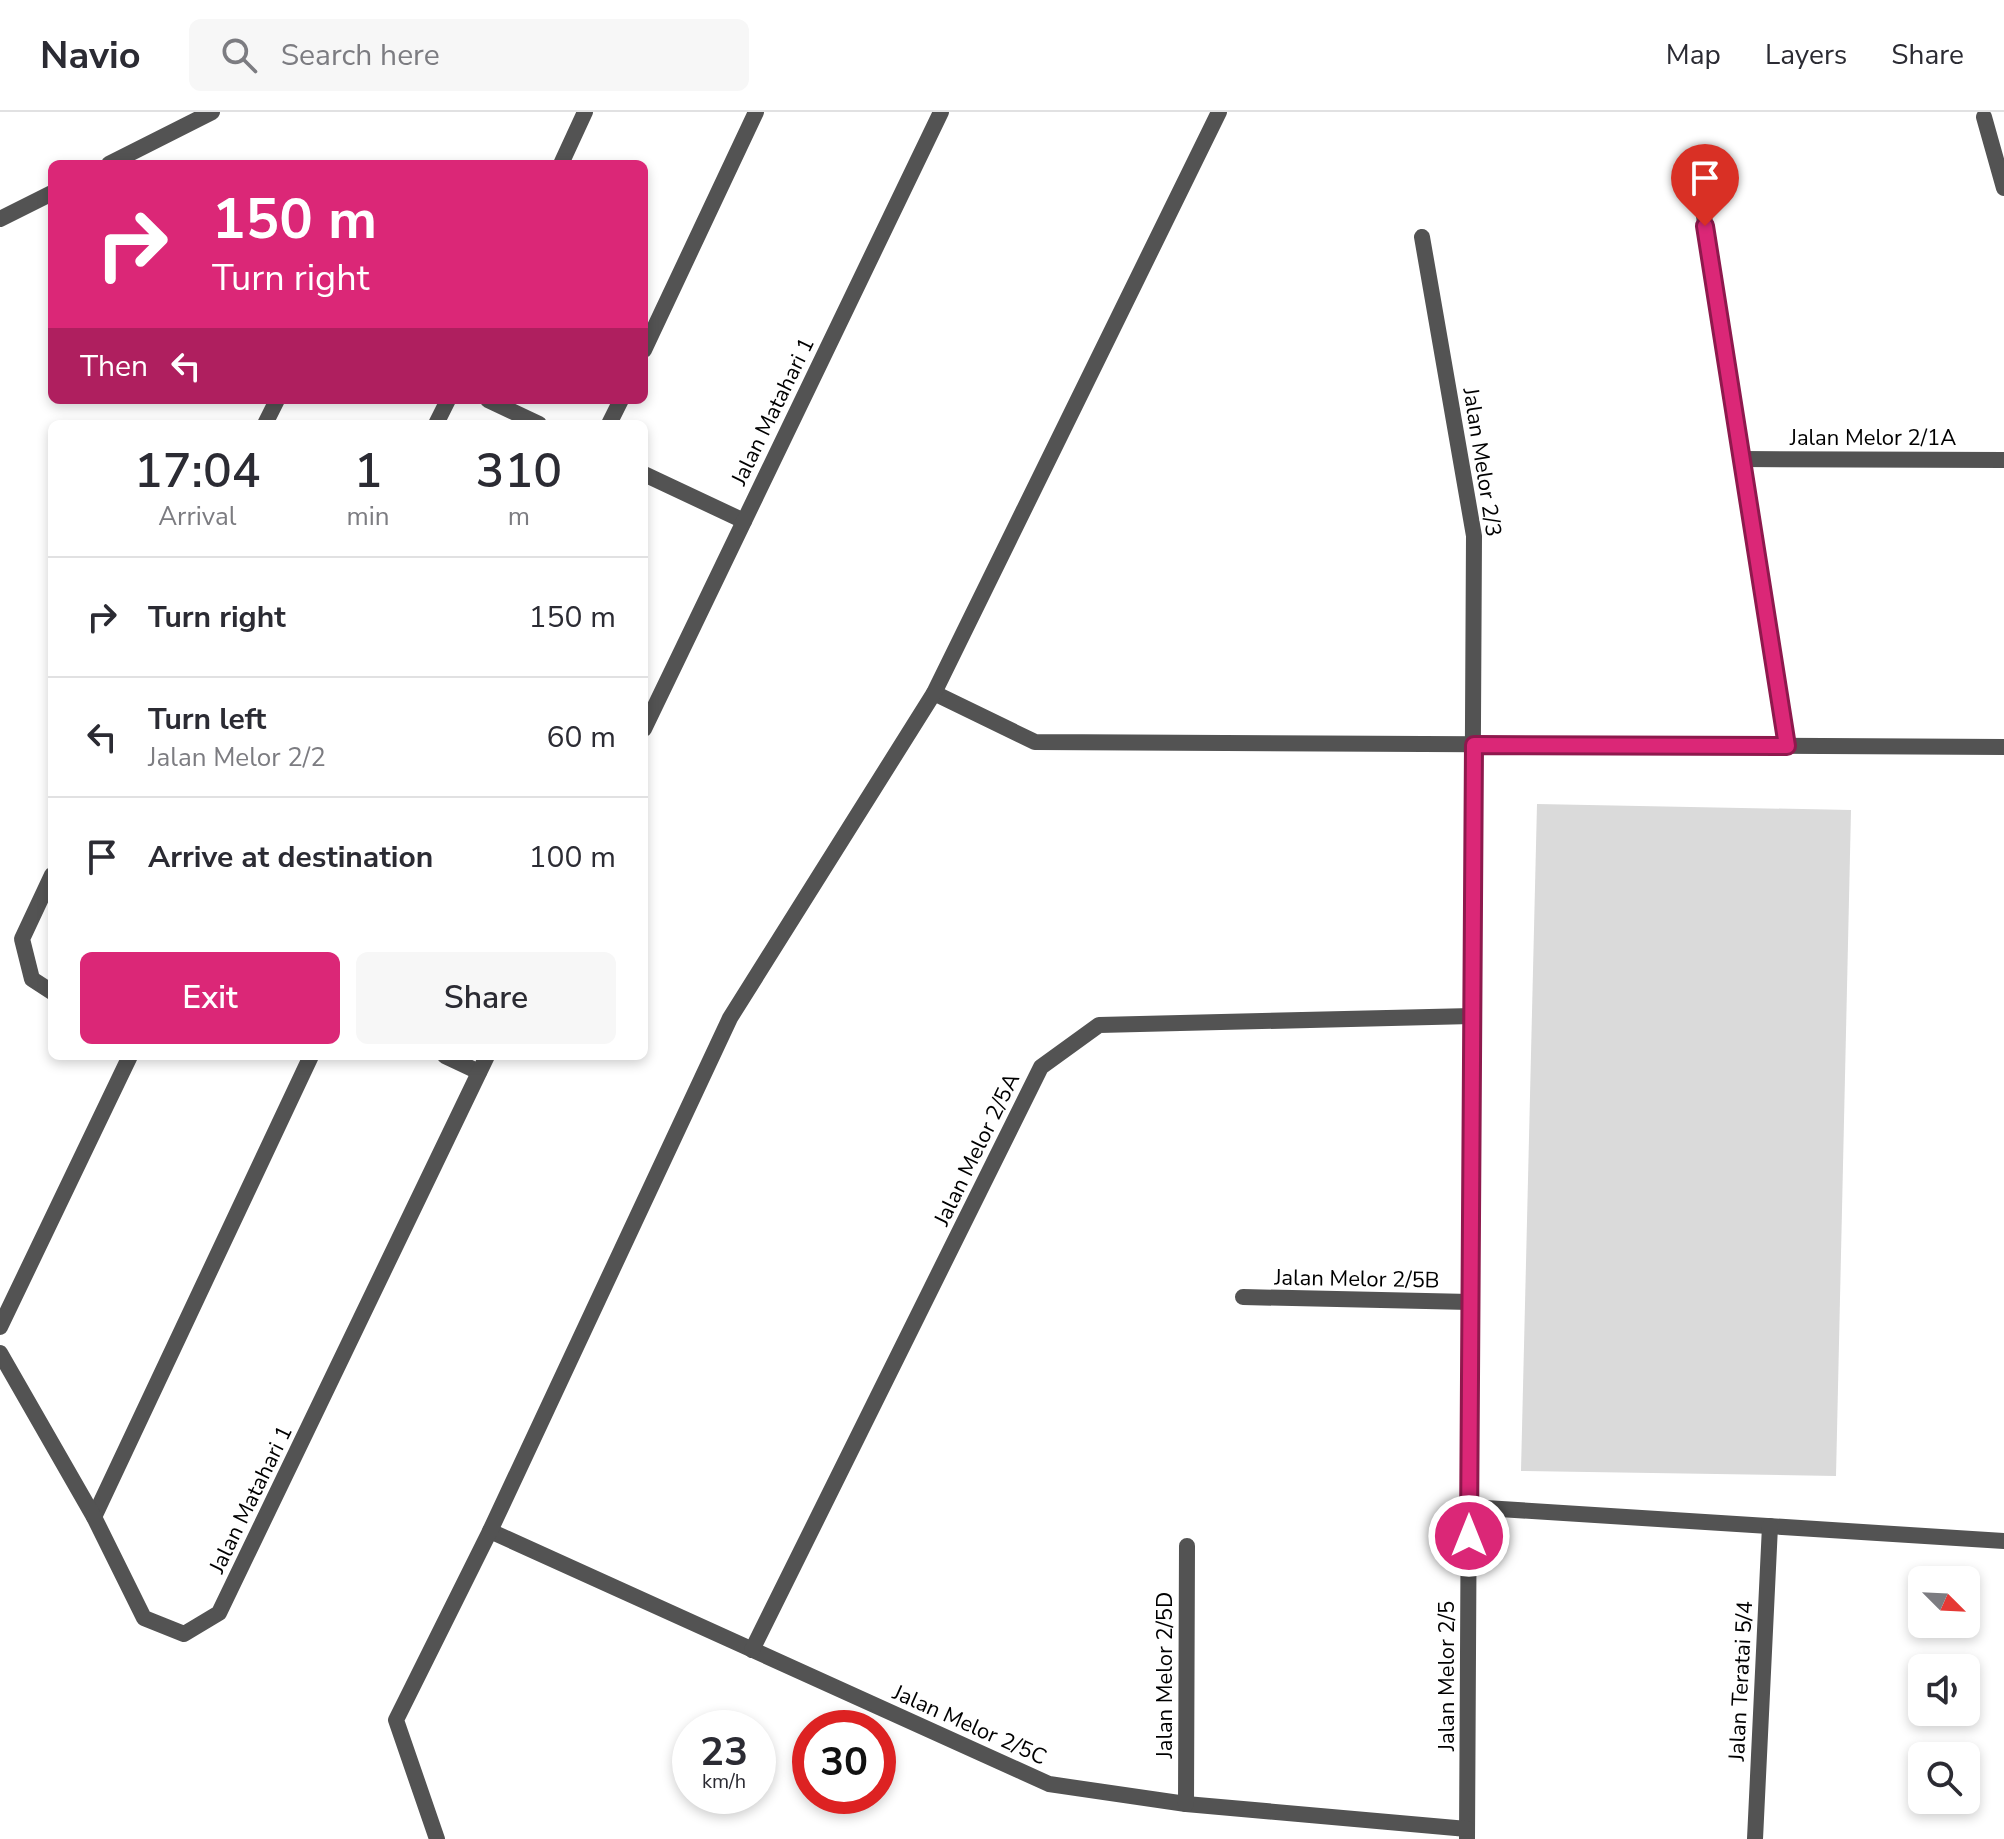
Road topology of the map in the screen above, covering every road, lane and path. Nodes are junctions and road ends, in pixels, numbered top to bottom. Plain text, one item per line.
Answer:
1 (212, 112) edge
2 (585, 112) edge
3 (756, 112) edge
4 (941, 112) edge
5 (1219, 112) edge
6 (1984, 117) dead end
7 (117, 160) edge
8 (563, 160) edge
9 (2004, 188) edge
10 (48, 195) edge
11 (1701, 197) dead end
12 (0, 219) edge
13 (1422, 237) dead end
14 (648, 342) edge
15 (496, 404) edge
16 (530, 420) edge
17 (1741, 459) junction
18 (2004, 460) edge
19 (648, 476) edge
20 (744, 521) junction
21 (934, 693) junction
22 (648, 721) edge
23 (1474, 745) junction
24 (1787, 746) junction
25 (2004, 747) edge
26 (48, 884) edge
27 (48, 989) edge
28 (1472, 1016) junction
29 (128, 1060) edge
30 (309, 1060) edge
31 (454, 1060) edge
32 (485, 1060) edge
33 (479, 1072) junction
34 (1243, 1297) dead end
35 (1470, 1302) junction
36 (0, 1327) edge
37 (0, 1353) edge
38 (1469, 1507) junction
39 (94, 1517) junction
40 (1770, 1526) junction
41 (490, 1531) junction
42 (2004, 1541) edge
43 (1187, 1546) dead end
44 (752, 1650) junction
45 (1186, 1804) junction
46 (1467, 1834) edge
47 (437, 1839) edge
48 (1755, 1839) edge

1 - 7 street
2 - 8 street
3 - 14 street
4 - 20 street, Jalan Matahari 1
5 - 21 street
6 - 9 street
10 - 12 street
11 - 17 street
13 - 23 street, Jalan Melor 2/3
15 - 16 street
17 - 18 street, Jalan Melor 2/1A
17 - 24 street
19 - 20 street
20 - 22 street, Jalan Matahari 1
21 - 23 street
21 - 41 street
23 - 24 street
23 - 28 street, Jalan Melor 2/5
24 - 25 street
26 - 27 street
28 - 35 street, Jalan Melor 2/5
28 - 44 street, Jalan Melor 2/5A
29 - 36 street
30 - 39 street
31 - 33 street
32 - 33 street, Jalan Matahari 1
33 - 39 street, Jalan Matahari 1
34 - 35 street, Jalan Melor 2/5B
35 - 38 street, Jalan Melor 2/5
37 - 39 street, Jalan Matahari 1
38 - 40 street
38 - 46 street, Jalan Melor 2/5
40 - 42 street
40 - 48 street, Jalan Teratai 5/4
41 - 44 street, Jalan Melor 2/5C
41 - 47 street
43 - 45 street, Jalan Melor 2/5D
44 - 45 street, Jalan Melor 2/5C
45 - 46 street, Jalan Melor 2/5C

